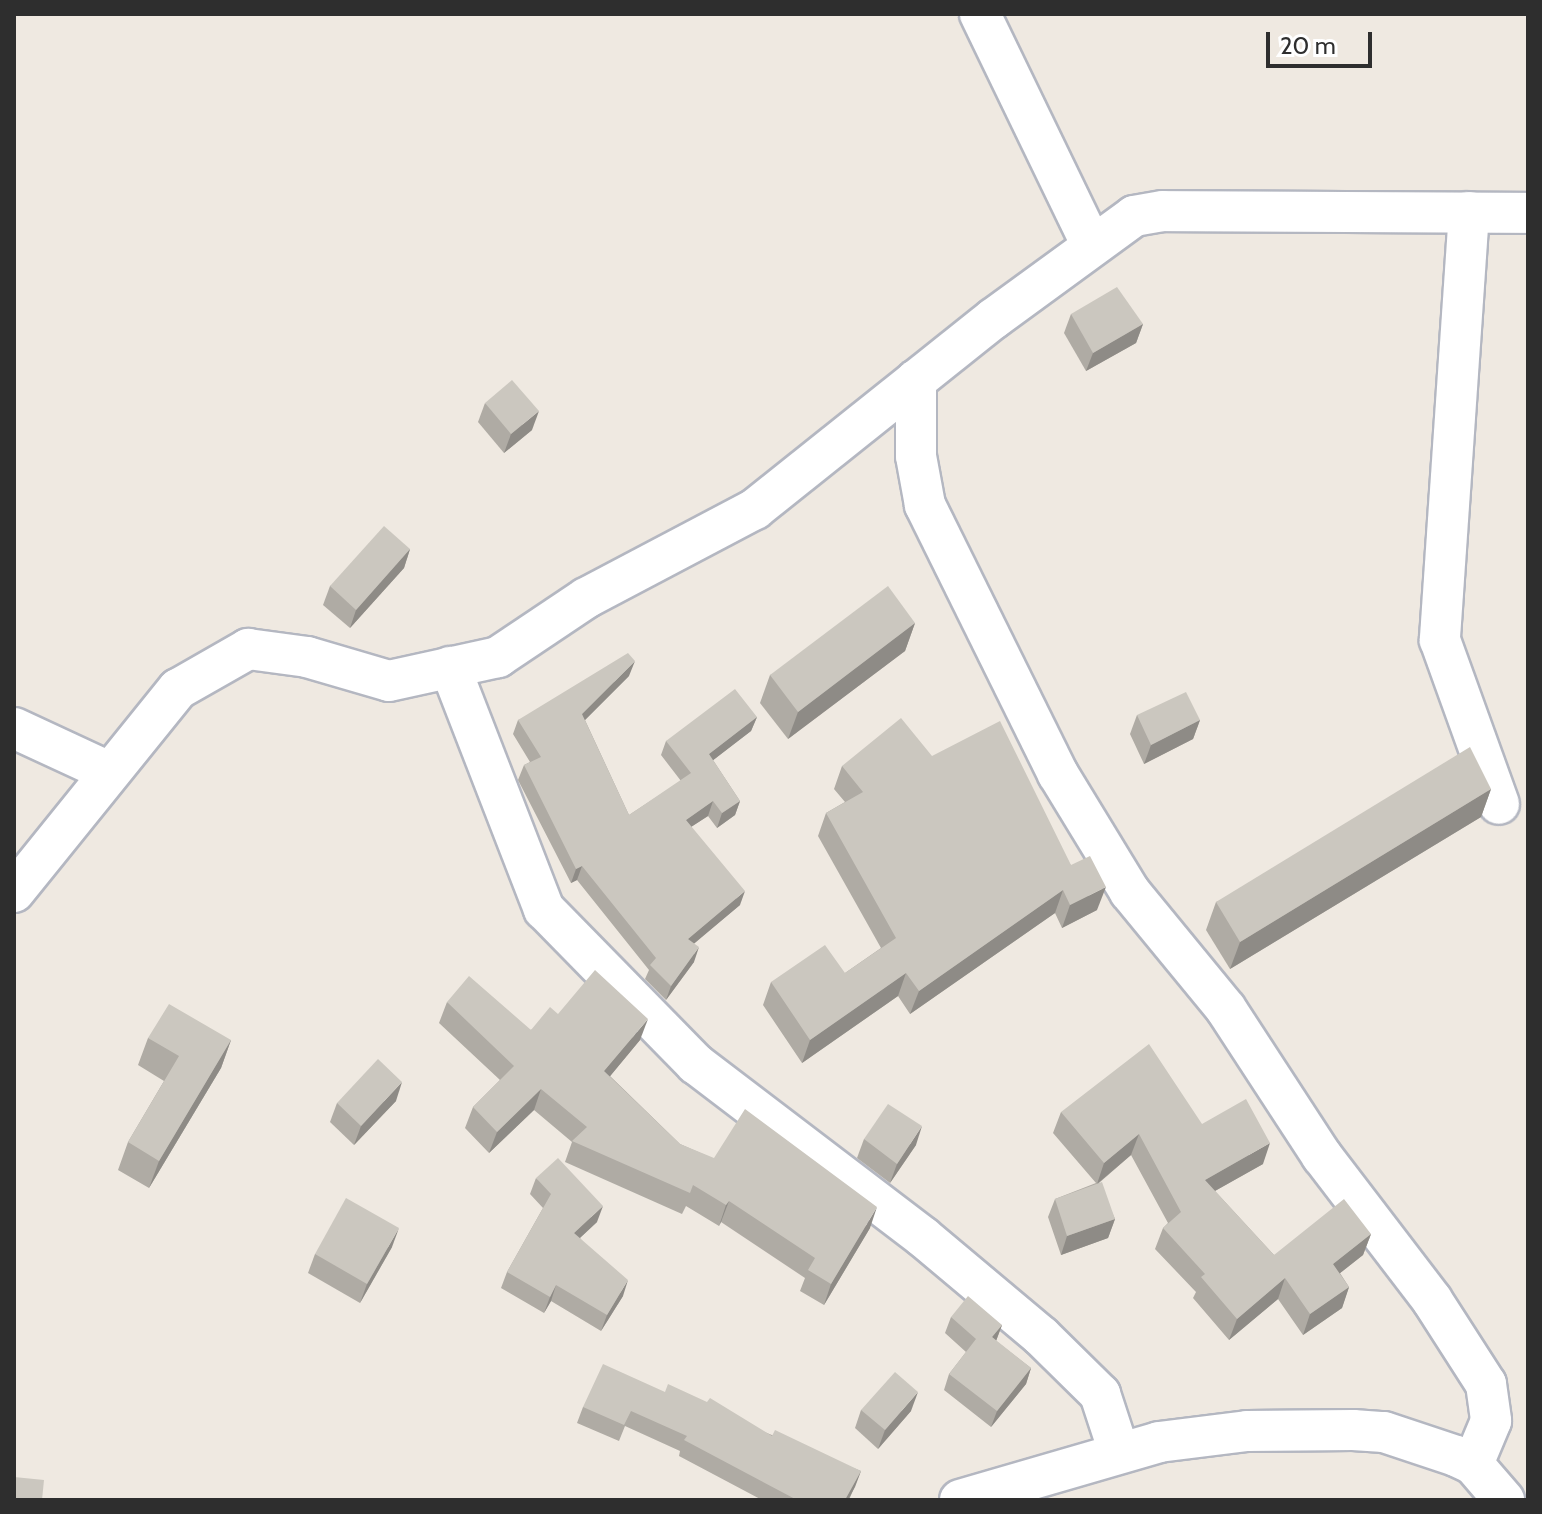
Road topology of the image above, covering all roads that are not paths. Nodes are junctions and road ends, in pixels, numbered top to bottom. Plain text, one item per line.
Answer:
1 (980, 14) edge
2 (1469, 212) junction
3 (1528, 213) edge
4 (1091, 244) junction
5 (916, 380) junction
6 (450, 667) junction
7 (14, 728) edge
8 (109, 772) junction
9 (1499, 804) dead end
10 (14, 892) edge
11 (1119, 1452) junction
12 (1473, 1464) junction
13 (960, 1500) edge
14 (1504, 1500) edge

1 - 4 street
2 - 3 street
2 - 4 street
2 - 9 street
4 - 5 street
5 - 6 street
5 - 12 street
6 - 8 street
6 - 11 street
7 - 8 street
8 - 10 street
11 - 12 street
11 - 13 street
12 - 14 street

